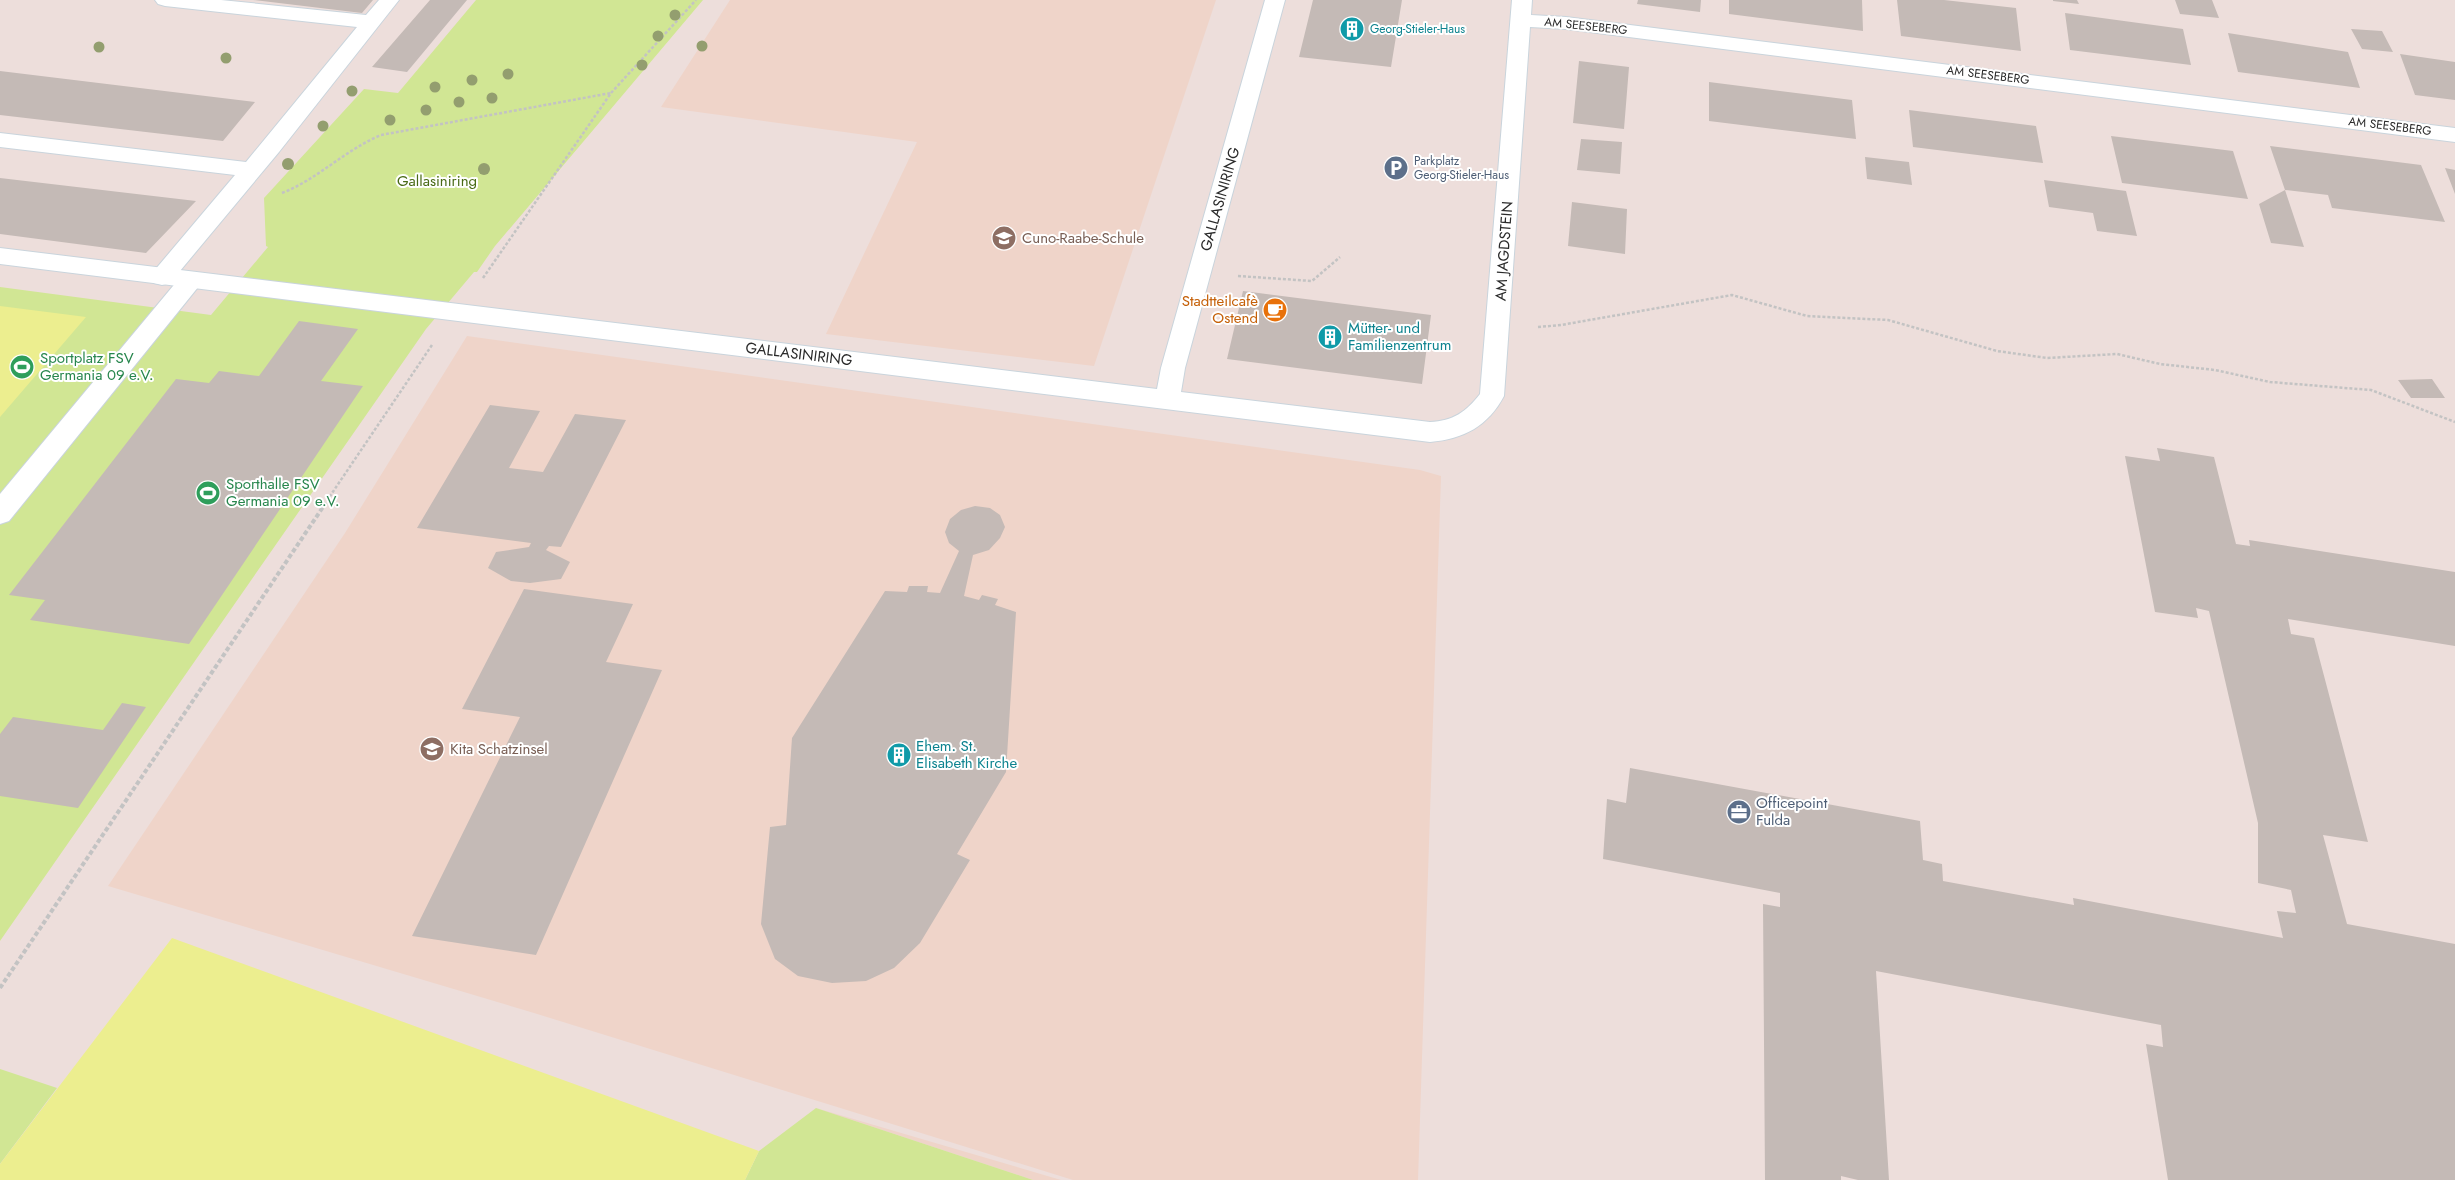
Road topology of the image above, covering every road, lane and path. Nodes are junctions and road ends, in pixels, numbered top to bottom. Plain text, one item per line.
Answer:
1 (166, 0) edge
2 (389, 0) edge
3 (696, 0) edge
4 (1275, 0) edge
5 (1521, 10) edge
6 (370, 22) junction
7 (611, 93) junction
8 (2455, 135) edge
9 (0, 140) edge
10 (250, 170) junction
11 (277, 194) dead end
12 (0, 256) edge
13 (1340, 257) dead end
14 (162, 276) junction
15 (1231, 276) dead end
16 (483, 278) dead end
17 (191, 280) junction
18 (1534, 328) dead end
19 (437, 338) dead end
20 (1168, 398) junction
21 (2455, 422) edge
22 (1430, 432) joint
23 (0, 513) edge
24 (0, 988) edge

1 - 6 street
2 - 6 street
3 - 7 path
4 - 20 street, GALLASINIRING
5 - 8 street, AM SEESEBERG
5 - 22 street, AM JAGDSTEIN
6 - 10 street
7 - 11 path
7 - 16 path
9 - 10 street
10 - 14 street
12 - 14 street, GALLASINIRING
13 - 15 path
14 - 17 street, GALLASINIRING
17 - 20 street, GALLASINIRING
17 - 23 street
18 - 21 path
19 - 24 path
20 - 22 street, GALLASINIRING

